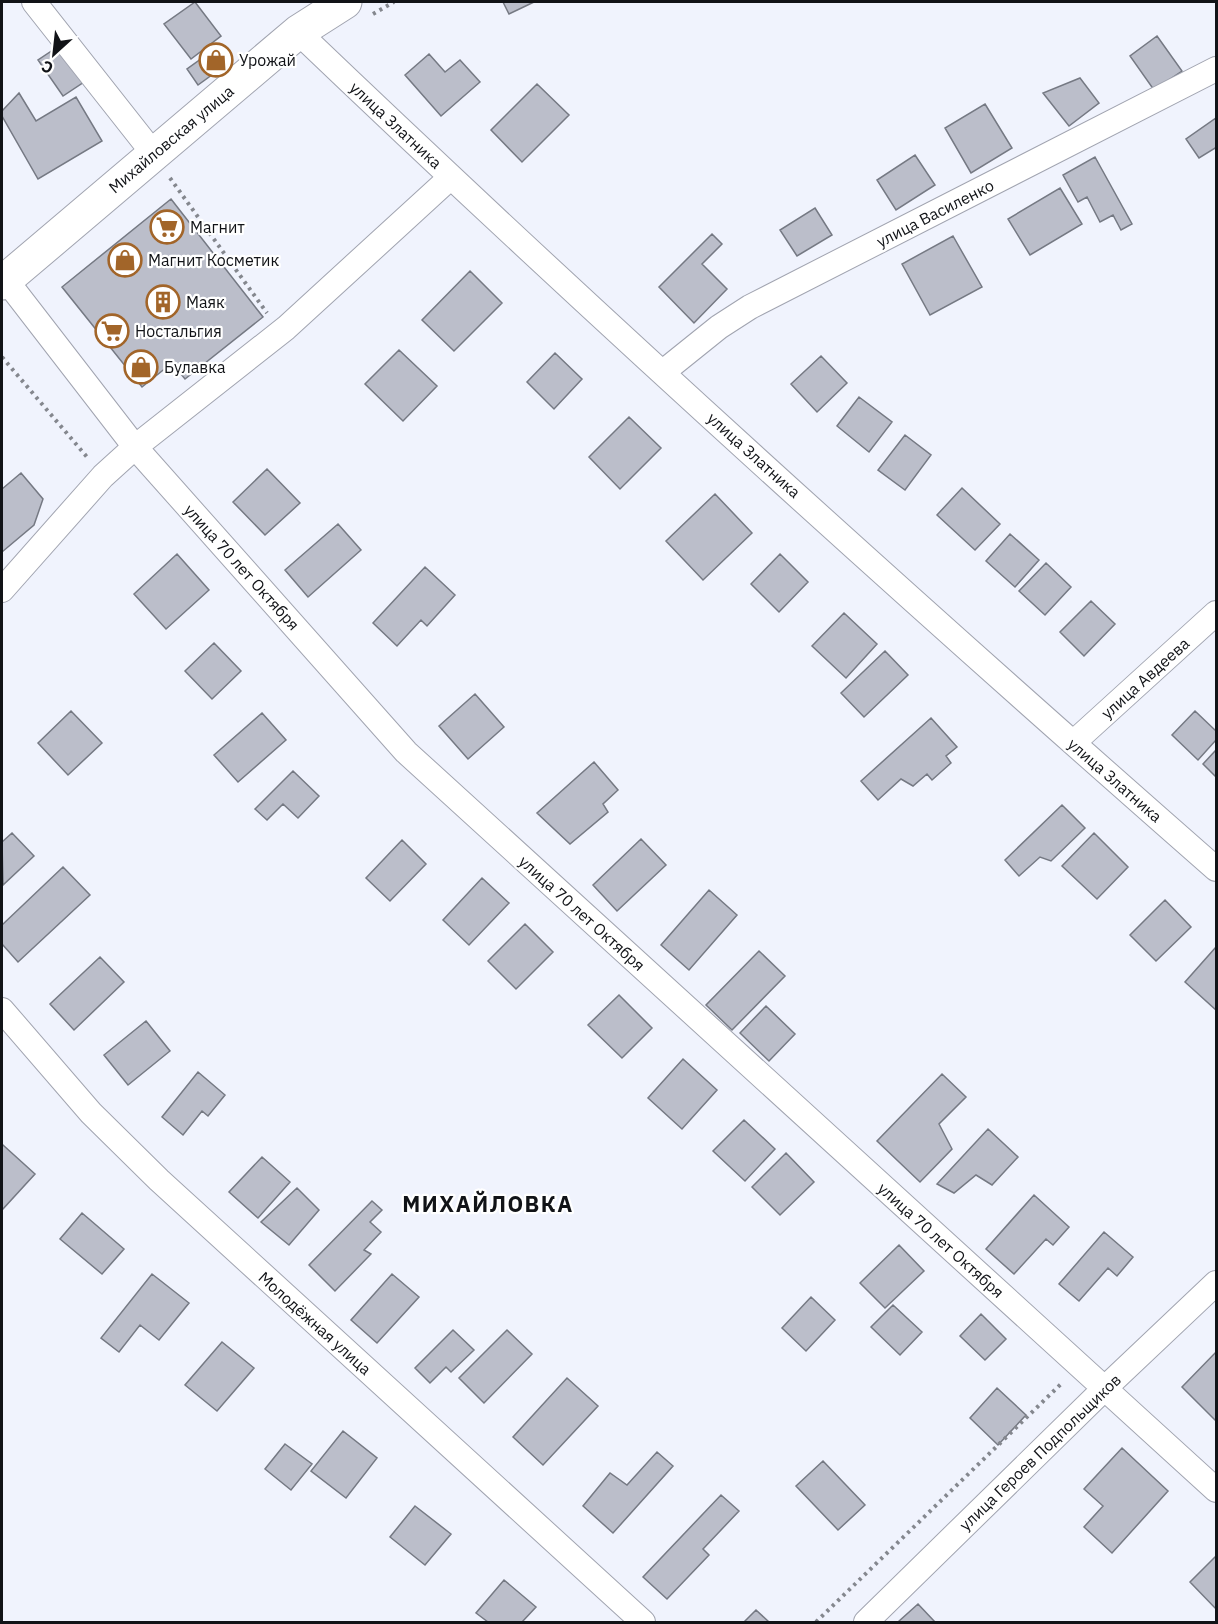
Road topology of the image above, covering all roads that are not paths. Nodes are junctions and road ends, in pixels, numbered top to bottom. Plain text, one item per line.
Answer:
1 (34, 2) edge
2 (345, 2) edge
3 (298, 32) junction
4 (1216, 69) edge
5 (159, 163) junction
6 (451, 177) junction
7 (4, 282) edge
8 (663, 372) junction
9 (135, 447) junction
10 (2, 590) edge
11 (1216, 613) edge
12 (1073, 743) junction
13 (1216, 869) edge
14 (2, 1010) edge
15 (1216, 1283) edge
16 (1104, 1389) junction
17 (1216, 1490) edge
18 (643, 1623) edge
19 (866, 1623) edge

1 - 5 street
2 - 3 street, Михайловская улица
3 - 5 street, Михайловская улица
3 - 6 street, улица Златника
4 - 8 street, улица Василенко
5 - 7 street, Михайловская улица
6 - 8 street, улица Златника
6 - 9 street
7 - 9 street, улица 70 лет Октября
8 - 12 street, улица Златника
9 - 10 street
9 - 16 street, улица 70 лет Октября
11 - 12 street, улица Авдеева
12 - 13 street, улица Златника
14 - 18 street, Молодёжная улица
15 - 16 street, улица Героев Подпольщиков
16 - 17 street, улица 70 лет Октября
16 - 19 street, улица Героев Подпольщиков

